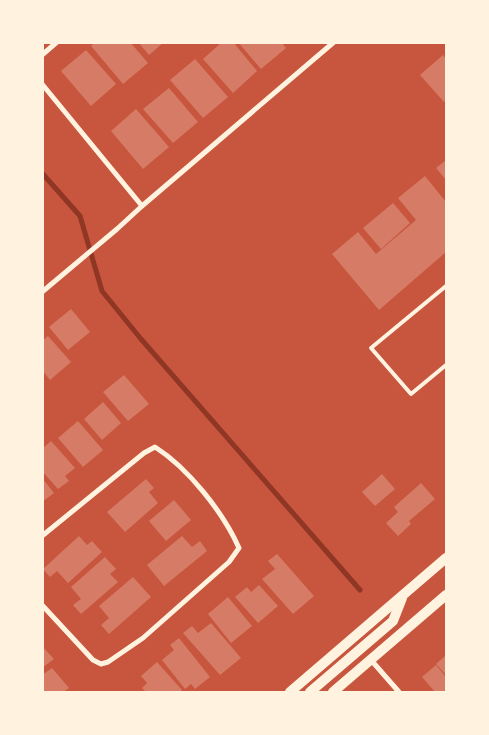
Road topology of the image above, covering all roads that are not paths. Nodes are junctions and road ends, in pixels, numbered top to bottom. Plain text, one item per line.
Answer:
1 (57, 42) edge
2 (334, 42) edge
3 (42, 55) edge
4 (42, 84) edge
5 (142, 206) junction
6 (446, 286) edge
7 (42, 292) edge
8 (446, 365) edge
9 (42, 536) edge
10 (446, 558) edge
11 (446, 595) edge
12 (403, 597) junction
13 (42, 605) edge
14 (371, 660) junction
15 (290, 692) edge
16 (310, 692) edge
17 (333, 692) edge
18 (399, 692) edge

1 - 3 street
2 - 5 street
4 - 5 street
5 - 7 street
6 - 8 lane
9 - 13 street
10 - 12 main road
11 - 14 main road
12 - 15 main road
12 - 16 main road
14 - 17 main road
14 - 18 street

